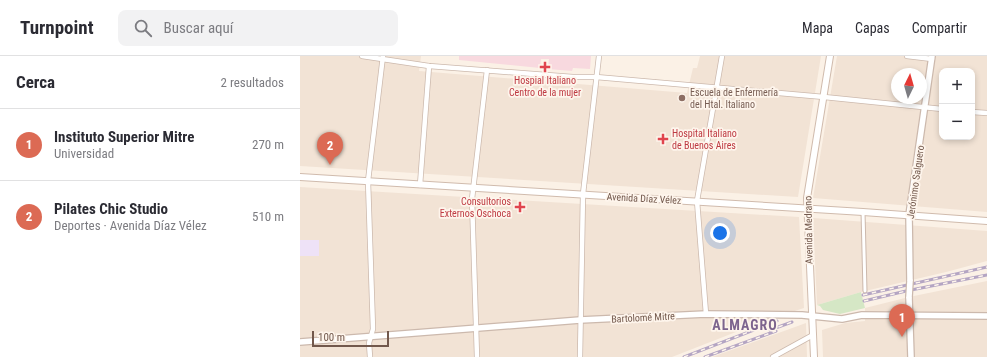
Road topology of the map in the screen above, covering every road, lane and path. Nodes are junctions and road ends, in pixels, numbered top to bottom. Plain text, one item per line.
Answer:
1 (362, 56) edge
2 (599, 56) edge
3 (722, 56) edge
4 (830, 56) edge
5 (907, 56) edge
6 (932, 57) edge
7 (383, 58) edge
8 (429, 66) junction
9 (487, 70) junction
10 (596, 77) junction
11 (717, 89) junction
12 (824, 97) junction
13 (925, 108) junction
14 (939, 109) edge
15 (975, 112) edge
16 (987, 113) edge
17 (300, 177) edge
18 (368, 181) junction
19 (420, 185) junction
20 (472, 188) junction
21 (583, 194) junction
22 (697, 201) junction
23 (806, 208) junction
24 (863, 212) junction
25 (909, 215) junction
26 (987, 221) edge
27 (865, 291) dead end
28 (706, 314) junction
29 (812, 316) junction
30 (910, 316) junction
31 (987, 316) edge
32 (580, 320) junction
33 (477, 329) junction
34 (813, 335) junction
35 (371, 337) junction
36 (300, 342) edge
37 (370, 357) edge
38 (477, 357) edge
39 (580, 357) edge
40 (773, 357) edge
41 (814, 357) edge
42 (911, 357) edge

1 - 7 street
2 - 10 street
3 - 11 street
4 - 12 main road, Avenida Medrano
5 - 6 street
6 - 13 street, Jerónimo Salguero
7 - 8 street
7 - 18 street
8 - 9 street
8 - 19 street
9 - 10 street
9 - 20 street
10 - 11 street
10 - 21 street
11 - 12 street
11 - 22 street
12 - 13 street
12 - 23 main road, Avenida Medrano
13 - 14 street
13 - 25 street, Jerónimo Salguero
15 - 16 street
17 - 18 main road, Avenida Díaz Vélez
18 - 19 main road, Avenida Díaz Vélez
18 - 35 street
19 - 20 main road, Avenida Díaz Vélez
20 - 21 main road, Avenida Díaz Vélez
20 - 33 street
21 - 22 main road, Avenida Díaz Vélez
21 - 32 street
22 - 23 main road, Avenida Díaz Vélez
22 - 28 street
23 - 24 main road, Avenida Díaz Vélez
23 - 29 main road, Avenida Medrano
24 - 25 main road, Avenida Díaz Vélez
24 - 27 street
25 - 26 main road, Avenida Díaz Vélez
25 - 30 street, Jerónimo Salguero, bridge
28 - 29 street, Bartolomé Mitre
28 - 32 street, Bartolomé Mitre
29 - 30 street, Bartolomé Mitre
29 - 34 main road, Avenida Medrano
30 - 31 street, Bartolomé Mitre
30 - 42 street, Jerónimo Salguero
32 - 33 street, Bartolomé Mitre
32 - 39 street
33 - 35 street, Bartolomé Mitre
33 - 38 street
34 - 40 street
34 - 41 main road, Avenida Medrano
35 - 36 street, Bartolomé Mitre
35 - 37 street

